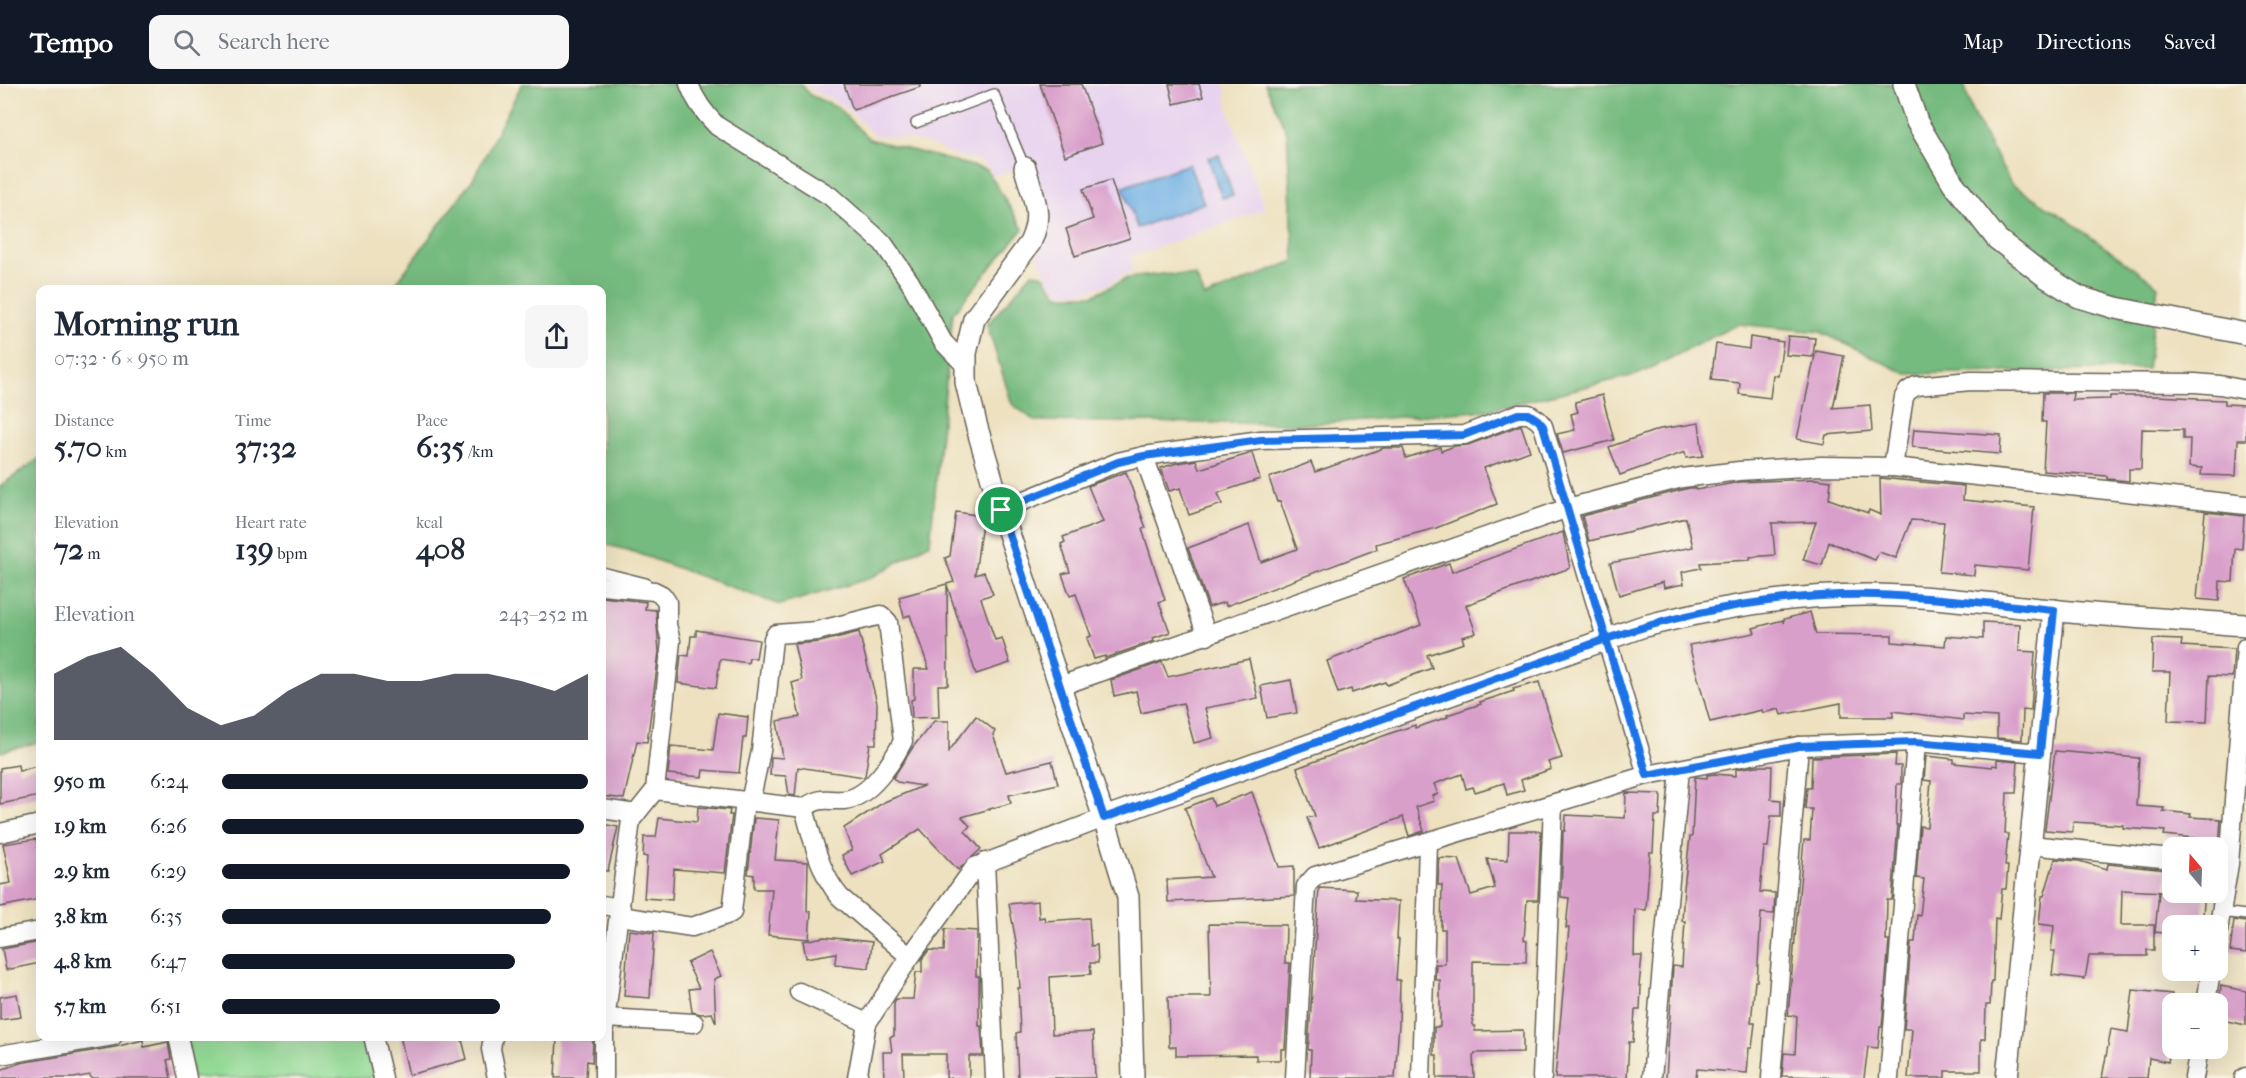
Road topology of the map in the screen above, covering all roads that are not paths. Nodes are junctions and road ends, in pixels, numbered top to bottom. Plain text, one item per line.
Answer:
1 (689, 84) edge
2 (1904, 84) edge
3 (916, 123) dead end
4 (1025, 168) joint
5 (2246, 334) edge
6 (966, 366) junction
7 (2246, 390) edge
8 (1144, 456) junction
9 (1893, 467) junction
10 (2246, 505) edge
11 (1568, 508) junction
12 (1001, 510) junction
13 (606, 573) edge
14 (606, 586) edge
15 (654, 591) junction
16 (2054, 610) junction
17 (2246, 625) edge
18 (1207, 636) junction
19 (1606, 639) junction
20 (2246, 646) edge
21 (1060, 686) junction
22 (1916, 742) junction
23 (1799, 746) junction
24 (2040, 753) junction
25 (1680, 769) junction
26 (1647, 775) junction
27 (655, 790) junction
28 (747, 801) junction
29 (1552, 804) junction
30 (804, 808) junction
31 (606, 810) edge
32 (636, 814) junction
33 (1104, 818) junction
34 (36, 825) edge
35 (0, 833) edge
36 (1428, 843) junction
37 (2030, 845) junction
38 (2162, 858) edge
39 (985, 862) junction
40 (2231, 865) edge
41 (606, 907) edge
42 (620, 912) junction
43 (2221, 912) junction
44 (2221, 915) edge
45 (2246, 915) edge
46 (36, 932) edge
47 (0, 938) edge
48 (910, 957) junction
49 (799, 992) dead end
50 (606, 1011) edge
51 (694, 1023) dead end
52 (867, 1023) junction
53 (606, 1025) edge
54 (83, 1041) edge
55 (179, 1041) edge
56 (374, 1041) edge
57 (493, 1041) edge
58 (604, 1041) edge
59 (0, 1055) edge
60 (2197, 1059) edge
61 (187, 1078) edge
62 (383, 1078) edge
63 (497, 1078) edge
64 (604, 1078) edge
65 (857, 1078) edge
66 (995, 1078) edge
67 (1133, 1078) edge
68 (1295, 1078) edge
69 (1421, 1078) edge
70 (1542, 1078) edge
71 (1652, 1078) edge
72 (1771, 1078) edge
73 (1889, 1078) edge
74 (2007, 1078) edge
75 (2194, 1078) edge

1 - 6 street
2 - 5 street
3 - 4 lane
4 - 6 street
6 - 12 street
7 - 9 street
8 - 11 street
8 - 12 street
8 - 18 street
9 - 10 street
9 - 11 street
11 - 18 street
11 - 19 street
12 - 21 street
13 - 15 lane
14 - 15 street
15 - 27 street
16 - 17 street
16 - 19 street
16 - 24 street
18 - 21 street
19 - 26 street
19 - 33 street
20 - 40 street
21 - 33 street
22 - 23 street
22 - 24 street
22 - 73 street
23 - 25 street
23 - 72 street
24 - 37 street
25 - 26 street
25 - 71 street
26 - 29 street
27 - 28 street
27 - 32 street
28 - 30 street
28 - 30 street
28 - 42 street
29 - 36 street
29 - 70 street
30 - 48 street
31 - 32 street
32 - 42 street
33 - 39 street
33 - 67 street
34 - 35 street
36 - 68 street
36 - 69 street
37 - 38 street
37 - 74 street
39 - 48 street
39 - 66 street
40 - 43 street
41 - 42 street
42 - 50 street
43 - 44 street
43 - 45 lane
46 - 47 street
48 - 52 street
49 - 52 street
51 - 53 street
52 - 65 street
54 - 59 street
55 - 61 street
56 - 62 street
57 - 63 street
58 - 64 street
60 - 75 street

